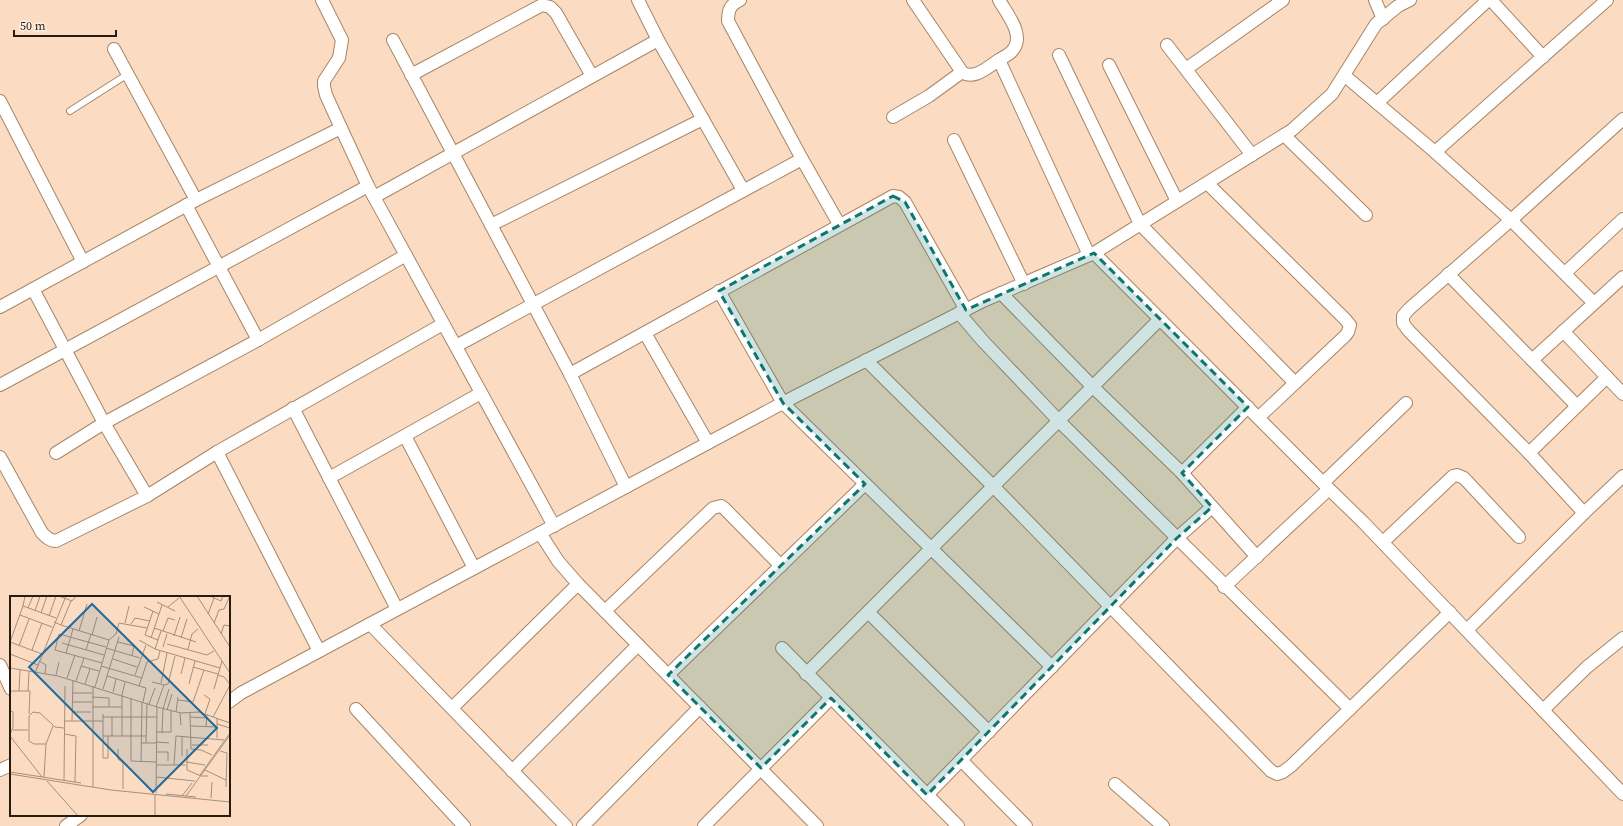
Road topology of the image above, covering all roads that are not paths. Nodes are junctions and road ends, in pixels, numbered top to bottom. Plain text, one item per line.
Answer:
1 (322, 0) edge
2 (638, 0) edge
3 (740, 0) edge
4 (913, 0) edge
5 (999, 0) edge
6 (1284, 0) edge
7 (1375, 0) edge
8 (1410, 0) edge
9 (1488, 0) edge
10 (1491, 0) edge
11 (1607, 0) edge
12 (1382, 19) junction
13 (393, 40) dead end
14 (658, 40) junction
15 (1167, 45) dead end
16 (114, 49) dead end
17 (1059, 55) dead end
18 (1543, 57) junction
19 (999, 60) junction
20 (1109, 65) dead end
21 (1186, 69) junction
22 (962, 72) junction
23 (128, 74) junction
24 (411, 75) junction
25 (592, 76) junction
26 (1345, 76) junction
27 (0, 101) edge
28 (1377, 103) junction
29 (70, 111) dead end
30 (893, 117) dead end
31 (703, 119) junction
32 (1623, 119) edge
33 (341, 128) junction
34 (1284, 135) junction
35 (954, 140) dead end
36 (1435, 152) junction
37 (453, 153) junction
38 (1252, 155) junction
39 (802, 159) junction
40 (1206, 183) junction
41 (368, 186) junction
42 (743, 190) junction
43 (374, 197) junction
44 (1177, 201) junction
45 (191, 202) junction
46 (1366, 215) dead end
47 (1623, 219) edge
48 (1511, 220) junction
49 (839, 224) junction
50 (1140, 224) junction
51 (491, 225) junction
52 (1092, 254) junction
53 (406, 255) junction
54 (83, 262) junction
55 (218, 268) junction
56 (1565, 273) junction
57 (1448, 274) junction
58 (1623, 277) edge
59 (1024, 284) junction
60 (33, 289) junction
61 (719, 291) junction
62 (1001, 293) junction
63 (1594, 303) junction
64 (533, 304) junction
65 (0, 307) edge
66 (963, 311) junction
67 (1160, 319) junction
68 (443, 324) junction
69 (1563, 331) junction
70 (645, 332) junction
71 (258, 340) junction
72 (456, 346) junction
73 (65, 350) junction
74 (866, 360) junction
75 (1532, 360) junction
76 (570, 374) junction
77 (1607, 377) junction
78 (1295, 383) junction
79 (0, 385) edge
80 (1093, 387) junction
81 (481, 393) junction
82 (1623, 394) edge
83 (783, 403) junction
84 (1406, 403) dead end
85 (1577, 406) junction
86 (1248, 407) junction
87 (293, 408) junction
88 (1259, 417) junction
89 (1059, 421) junction
90 (104, 423) junction
91 (405, 436) junction
92 (708, 443) junction
93 (217, 452) junction
94 (56, 453) dead end
95 (1529, 453) junction
96 (0, 457) edge
97 (1182, 473) junction
98 (1623, 476) edge
99 (330, 478) junction
100 (865, 484) junction
101 (994, 486) junction
102 (1326, 486) junction
103 (626, 487) junction
104 (147, 496) junction
105 (1212, 506) junction
106 (1584, 513) junction
107 (554, 526) junction
108 (540, 533) junction
109 (1519, 537) dead end
110 (1177, 538) junction
111 (1383, 542) junction
112 (931, 549) junction
113 (1256, 557) junction
114 (781, 566) junction
115 (474, 568) junction
116 (578, 584) junction
117 (1224, 587) junction
118 (1110, 607) junction
119 (397, 609) junction
120 (605, 611) junction
121 (868, 612) junction
122 (1450, 612) junction
123 (370, 624) junction
124 (1467, 630) junction
125 (1623, 638) edge
126 (638, 645) junction
127 (782, 648) dead end
128 (319, 651) junction
129 (0, 664) edge
130 (1052, 667) junction
131 (806, 674) junction
132 (668, 675) junction
133 (10, 687) edge
134 (831, 698) junction
135 (230, 700) edge
136 (700, 707) junction
137 (452, 708) junction
138 (356, 709) dead end
139 (1350, 709) junction
140 (1543, 710) junction
141 (988, 732) junction
142 (961, 760) junction
143 (10, 765) edge
144 (761, 768) junction
145 (0, 770) edge
146 (512, 771) junction
147 (1115, 784) dead end
148 (1623, 794) edge
149 (927, 795) junction
150 (464, 826) edge
151 (566, 826) edge
152 (583, 826) edge
153 (704, 826) edge
154 (817, 826) edge
155 (958, 826) edge
156 (1026, 826) edge
157 (1163, 826) edge

1 - 33 street
2 - 14 street
3 - 39 street
4 - 22 street
5 - 19 street
6 - 21 street
7 - 12 street
8 - 12 street
9 - 28 street
10 - 18 street
11 - 18 street
12 - 26 street
13 - 24 street
14 - 25 street
14 - 31 street
15 - 21 street
16 - 23 street
17 - 50 street
18 - 36 street
19 - 22 street
19 - 52 street
20 - 44 street
21 - 38 street
22 - 30 street
23 - 29 lane
23 - 45 street
24 - 25 street
24 - 37 street
25 - 37 street
26 - 28 street
26 - 34 street
27 - 54 street
28 - 36 street
31 - 42 street
31 - 51 street
32 - 48 street
33 - 41 street
33 - 45 street
34 - 38 street
34 - 46 street
35 - 59 street
36 - 48 street
37 - 43 street
37 - 51 street
38 - 40 street
39 - 42 street
39 - 49 street
40 - 44 street
40 - 78 street
41 - 43 street
41 - 55 street
42 - 64 street
43 - 53 street
44 - 50 street
45 - 54 street
45 - 55 street
47 - 56 street
48 - 56 street
48 - 57 street
49 - 61 street
49 - 66 street
50 - 52 street
50 - 78 street
51 - 64 street
52 - 59 street
52 - 67 street
53 - 68 street
53 - 71 street
54 - 60 street
55 - 71 street
55 - 73 street
56 - 63 street
57 - 75 street
57 - 95 street
58 - 63 street
59 - 62 street
60 - 65 street
60 - 73 street
61 - 70 street
61 - 83 street
62 - 66 street
62 - 80 street
63 - 69 street
64 - 72 street
64 - 76 street
66 - 74 street
66 - 89 street
67 - 80 street
67 - 86 street
68 - 72 street
68 - 87 street
69 - 75 street
69 - 77 street
70 - 76 street
70 - 92 street
71 - 90 street
72 - 81 street
73 - 79 street
73 - 90 street
74 - 83 street
74 - 101 street
75 - 85 street
76 - 103 street
77 - 82 street
77 - 85 street
78 - 88 street
80 - 89 street
80 - 97 street
81 - 91 street
81 - 107 street
83 - 92 street
83 - 100 street
84 - 102 street
85 - 95 street
86 - 88 street
86 - 97 street
87 - 93 street
87 - 99 street
88 - 102 street
89 - 101 street
89 - 110 street
90 - 94 street
90 - 104 street
91 - 99 street
91 - 115 street
92 - 103 street
93 - 104 street
93 - 128 street
95 - 106 street
96 - 104 street
97 - 105 street
98 - 106 street
99 - 119 street
100 - 112 street
100 - 114 street
101 - 112 street
101 - 118 street
102 - 111 street
102 - 113 street
103 - 107 street
105 - 110 street
105 - 113 street
106 - 124 street
107 - 108 street
108 - 115 street
108 - 116 street
109 - 111 street
110 - 117 street
110 - 118 street
111 - 122 street
112 - 121 street
112 - 130 street
113 - 117 street
114 - 120 street
114 - 132 street
115 - 119 street
116 - 120 street
116 - 137 street
117 - 139 street
118 - 130 street
118 - 139 street
119 - 123 street
120 - 126 street
121 - 131 street
121 - 141 street
122 - 124 street
122 - 139 street
123 - 128 street
123 - 137 street
124 - 140 street
125 - 140 street
126 - 132 street
126 - 146 street
127 - 131 street
128 - 135 street
129 - 133 street
130 - 141 street
131 - 134 street
132 - 136 street
134 - 144 street
134 - 149 street
136 - 144 street
136 - 152 street
137 - 146 street
138 - 150 street
140 - 148 street
141 - 142 street
142 - 149 street
142 - 156 street
143 - 145 street
144 - 153 street
144 - 154 street
146 - 151 street
147 - 157 street
149 - 155 street

